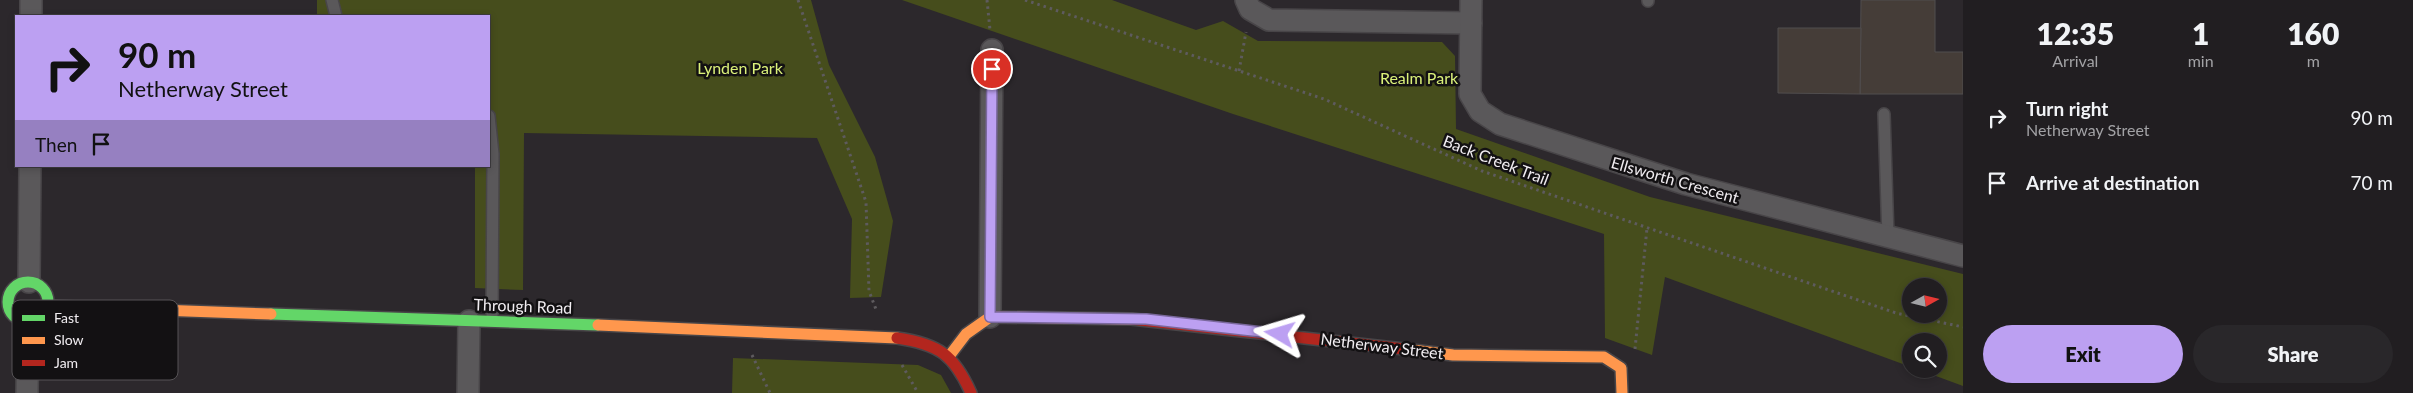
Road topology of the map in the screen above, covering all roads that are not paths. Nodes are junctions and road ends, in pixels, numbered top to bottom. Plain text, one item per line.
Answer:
1 (31, 0) edge
2 (332, 0) edge
3 (1471, 0) edge
4 (1248, 5) edge
5 (31, 15) edge
6 (336, 15) edge
7 (1471, 23) junction
8 (992, 50) road end
9 (1884, 114) dead end
10 (490, 126) edge
11 (30, 167) edge
12 (1888, 237) junction
13 (1963, 256) edge
14 (29, 282) junction
15 (48, 300) edge
16 (4, 304) edge
17 (178, 310) edge
18 (12, 314) edge
19 (990, 317) junction
20 (469, 320) junction
21 (492, 321) junction
22 (950, 355) junction
23 (27, 380) edge
24 (27, 393) edge
25 (468, 393) edge
26 (971, 393) edge
27 (1622, 393) edge

1 - 5 street
2 - 6 lane
3 - 7 street, Ellsworth Crescent
4 - 7 street
7 - 12 street, Ellsworth Crescent
8 - 19 street
9 - 12 lane
10 - 21 lane
11 - 14 street
12 - 13 street, Ellsworth Crescent
14 - 15 street
14 - 16 street
16 - 18 street
17 - 20 street, Through Road
19 - 22 street
19 - 27 street, Netherway Street
20 - 21 street, Through Road
20 - 25 street
21 - 22 street, Through Road
22 - 26 street
23 - 24 street

